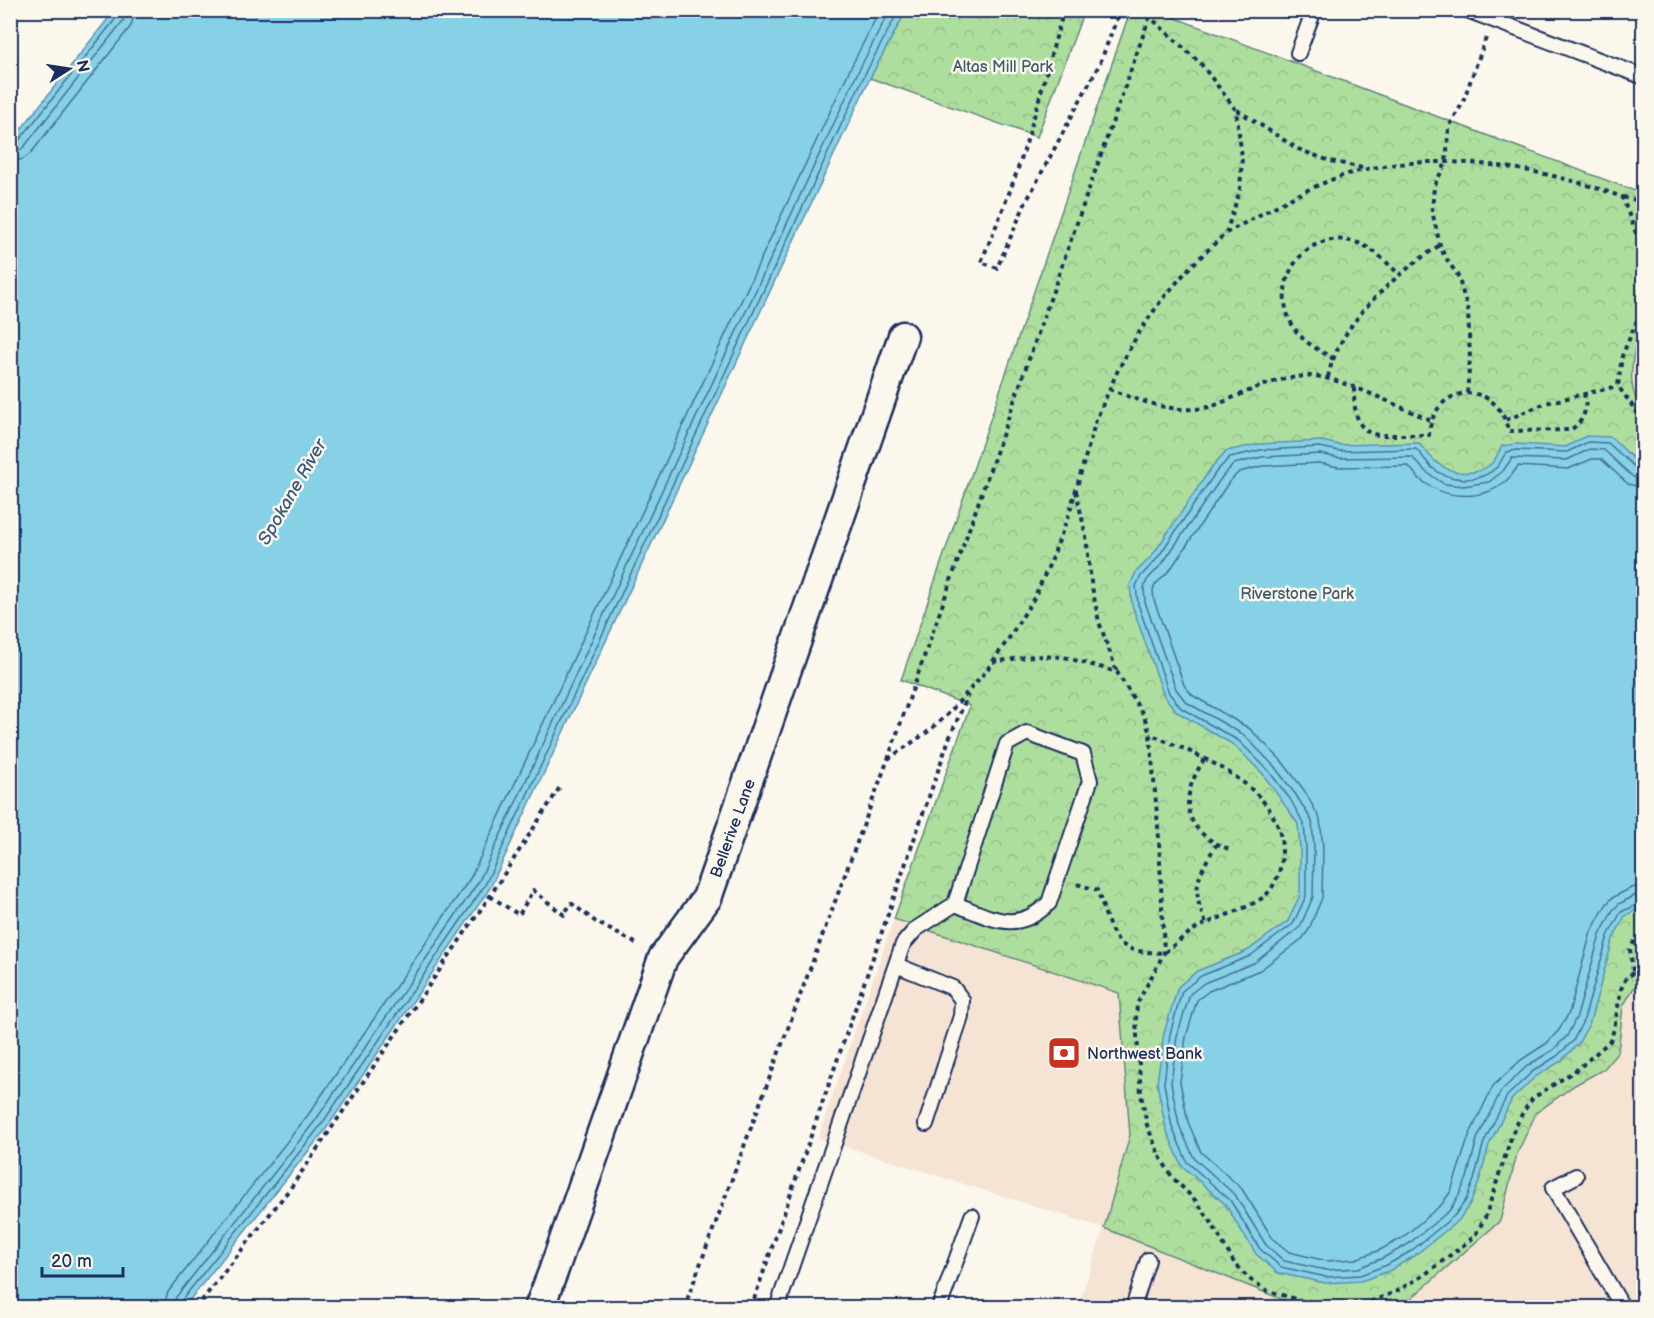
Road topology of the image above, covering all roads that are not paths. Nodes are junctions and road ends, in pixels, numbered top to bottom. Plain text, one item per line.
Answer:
1 (1314, 10) edge
2 (1467, 10) edge
3 (1298, 52) dead end
4 (1644, 77) edge
5 (903, 336) dead end
6 (955, 904) junction
7 (896, 965) junction
8 (926, 1124) dead end
9 (1576, 1176) dead end
10 (972, 1216) dead end
11 (1148, 1260) dead end
12 (539, 1308) edge
13 (777, 1308) edge
14 (939, 1308) edge
15 (1133, 1308) edge
16 (1623, 1308) edge

1 - 3 lane
2 - 4 lane
5 - 12 street, Bellerive Lane
6 - 6 lane
6 - 7 lane
7 - 8 lane
7 - 13 lane
9 - 16 lane
10 - 14 lane
11 - 15 lane

